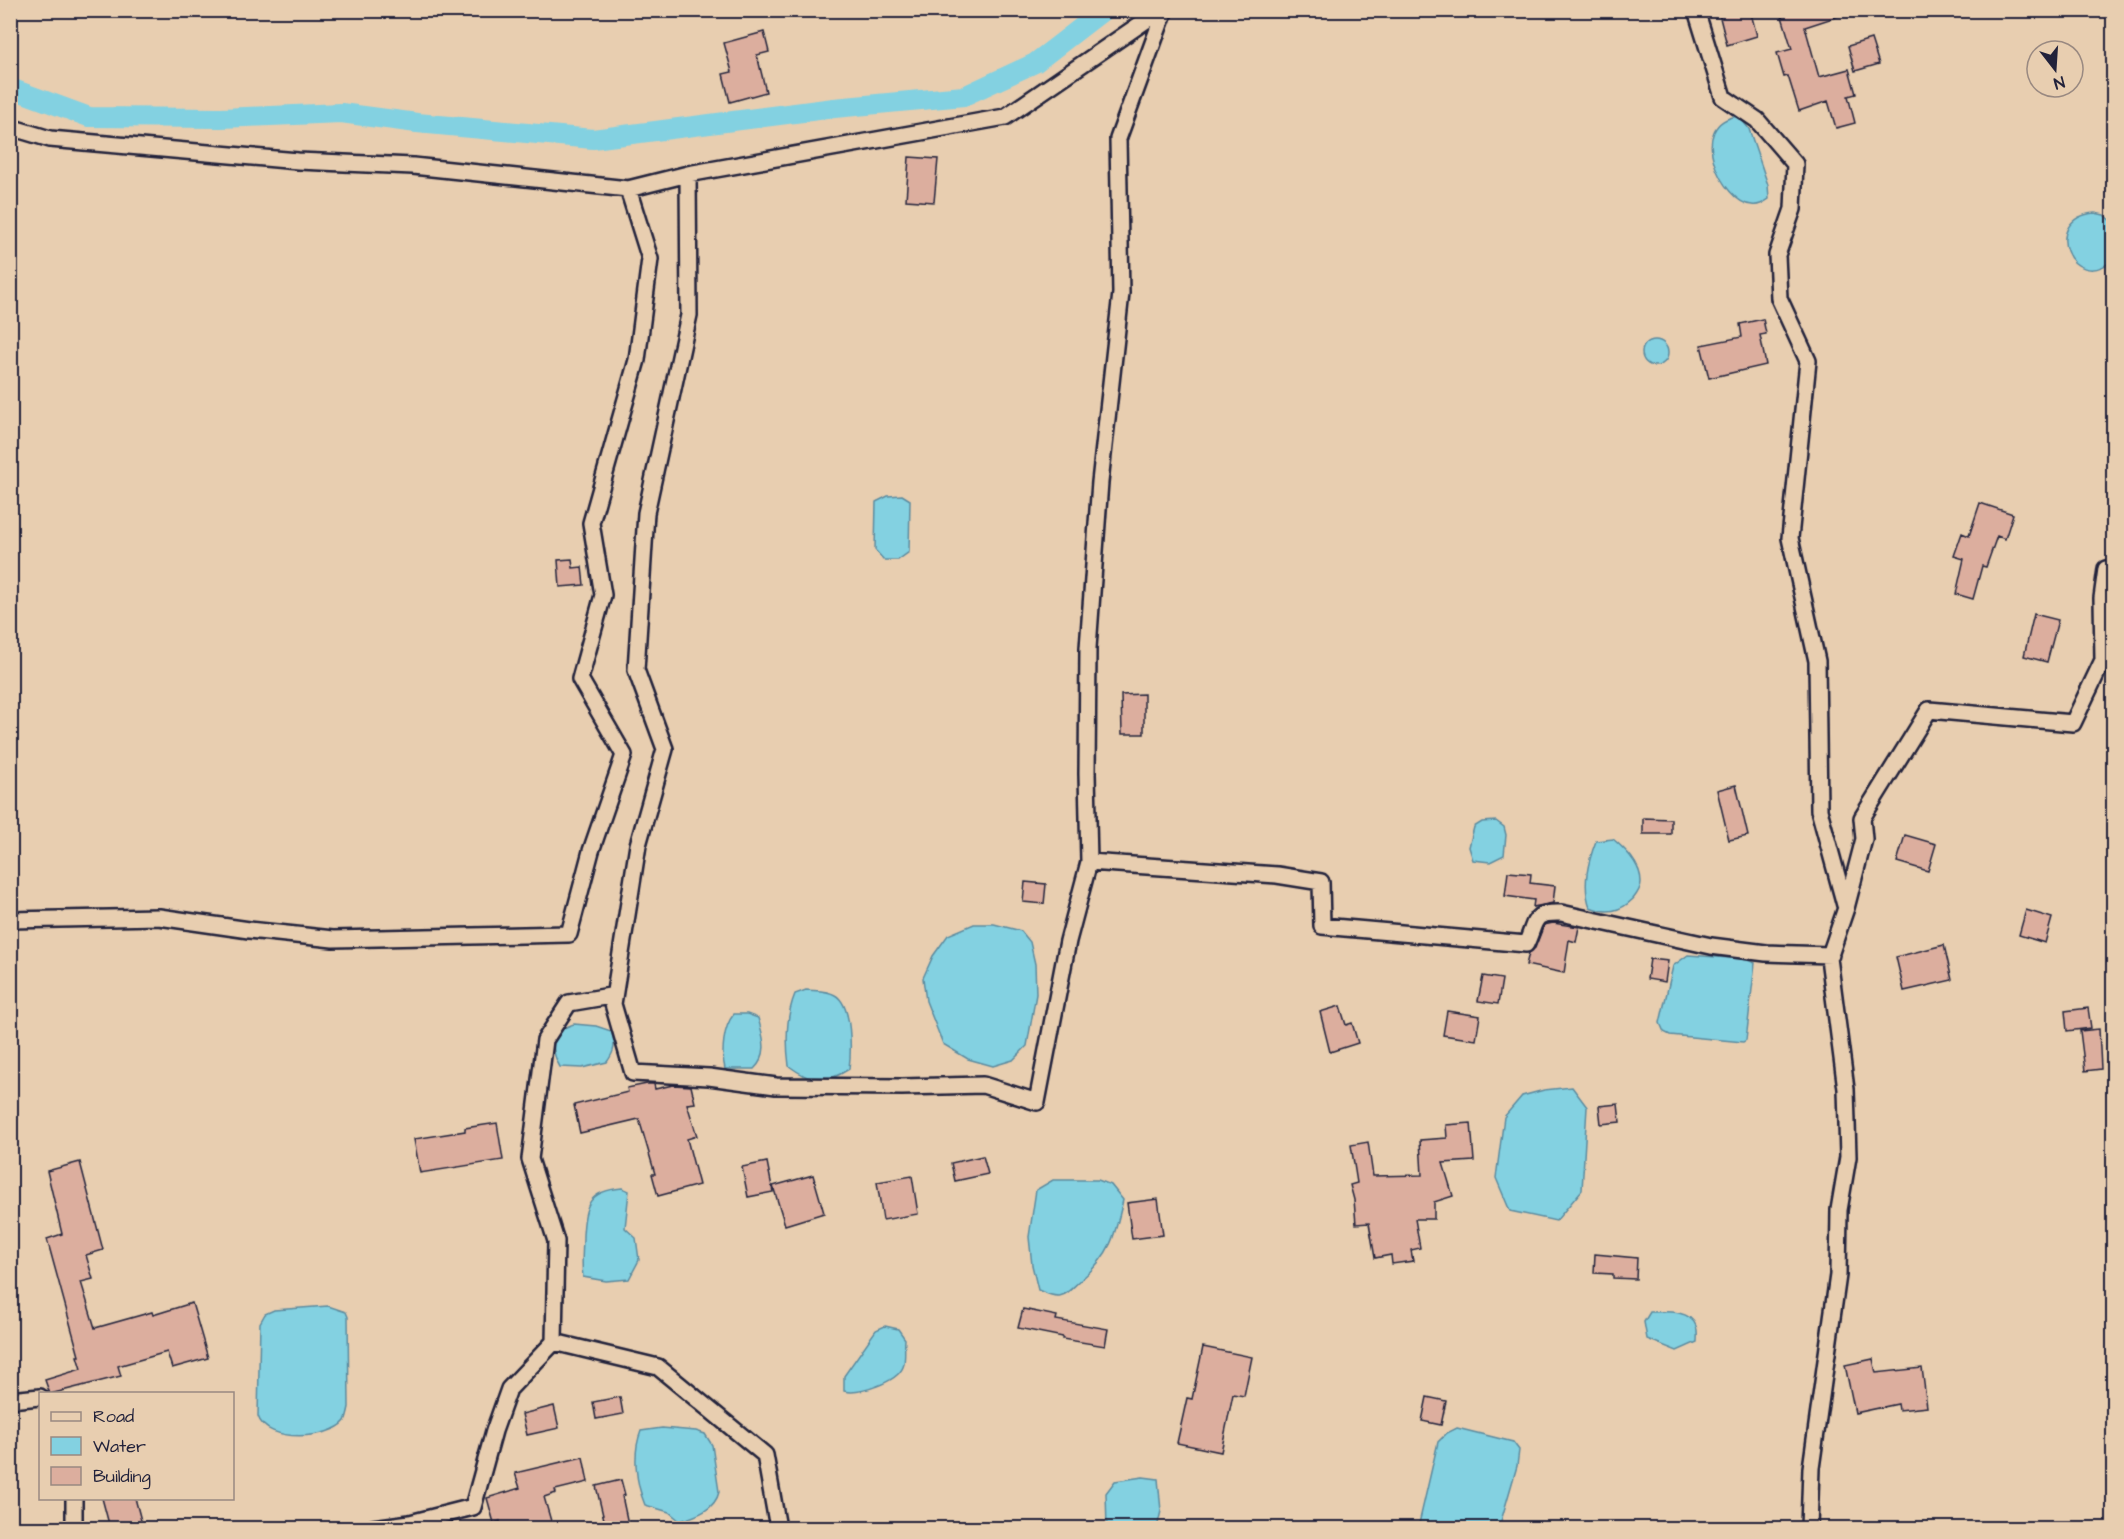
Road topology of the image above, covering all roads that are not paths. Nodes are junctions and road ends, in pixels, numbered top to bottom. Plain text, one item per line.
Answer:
1 (1163, 10) edge
2 (1696, 10) edge
3 (10, 127) edge
4 (688, 174) junction
5 (628, 189) junction
6 (2114, 567) edge
7 (1089, 862) junction
8 (1846, 908) junction
9 (10, 920) edge
10 (1831, 955) junction
11 (612, 1004) junction
12 (554, 1342) junction
13 (39, 1397) edge
14 (10, 1400) edge
15 (74, 1500) edge
16 (74, 1528) edge
17 (373, 1528) edge
18 (778, 1528) edge
19 (1809, 1528) edge

1 - 4 street
1 - 7 street
2 - 8 street
3 - 5 street
4 - 5 street
4 - 11 street
5 - 9 street
6 - 8 street
7 - 10 street
7 - 11 street
8 - 10 street
10 - 19 street
11 - 12 street
12 - 17 street
12 - 18 street
13 - 14 street
15 - 16 street

